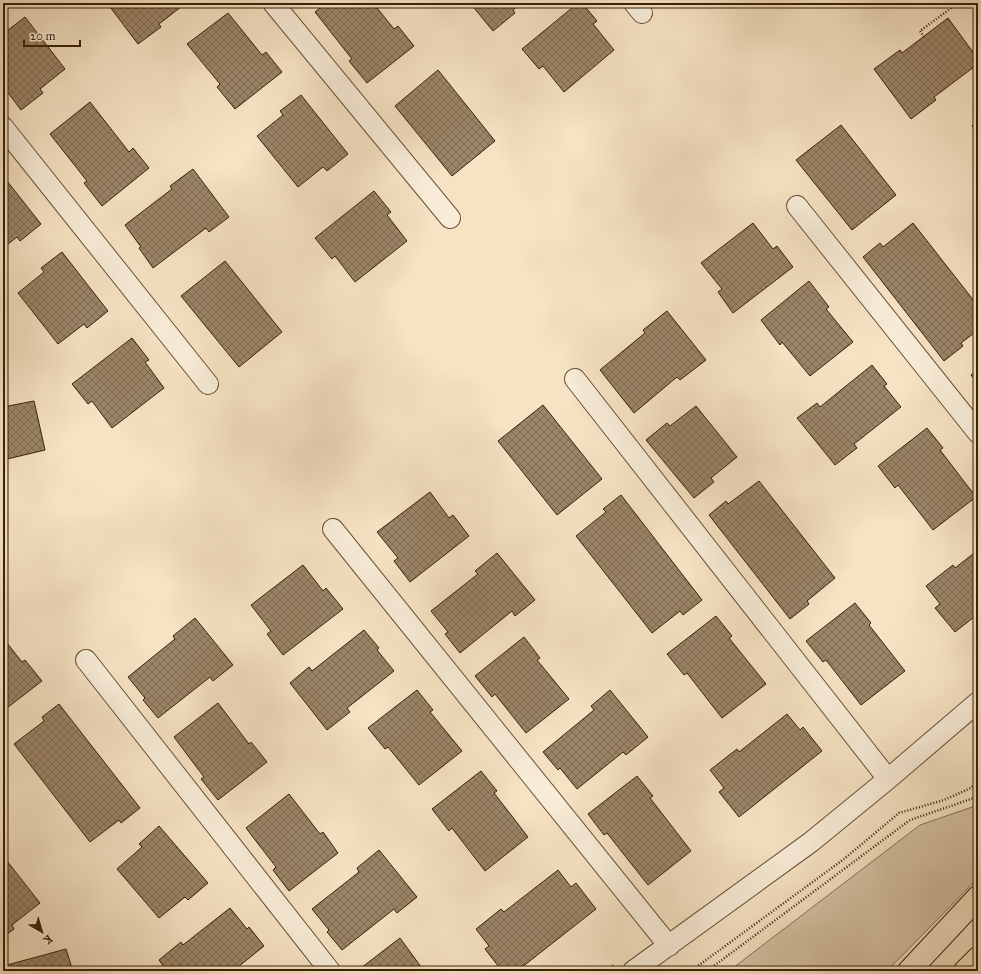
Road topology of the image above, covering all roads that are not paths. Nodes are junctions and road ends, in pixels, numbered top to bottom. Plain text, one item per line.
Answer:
1 (273, 3) edge
2 (3, 127) edge
3 (797, 206) dead end
4 (450, 218) dead end
5 (575, 379) dead end
6 (208, 384) dead end
7 (978, 433) edge
8 (333, 529) dead end
9 (86, 660) dead end
10 (978, 702) edge
11 (888, 779) junction
12 (978, 897) edge
13 (669, 946) junction
14 (978, 958) edge
15 (330, 971) edge
16 (633, 971) edge
17 (909, 971) edge
18 (966, 971) edge

1 - 4 street
2 - 6 street
3 - 7 street
5 - 11 street
8 - 13 street
9 - 15 street
10 - 11 street
11 - 13 street
12 - 17 main road
13 - 16 street
14 - 18 main road

